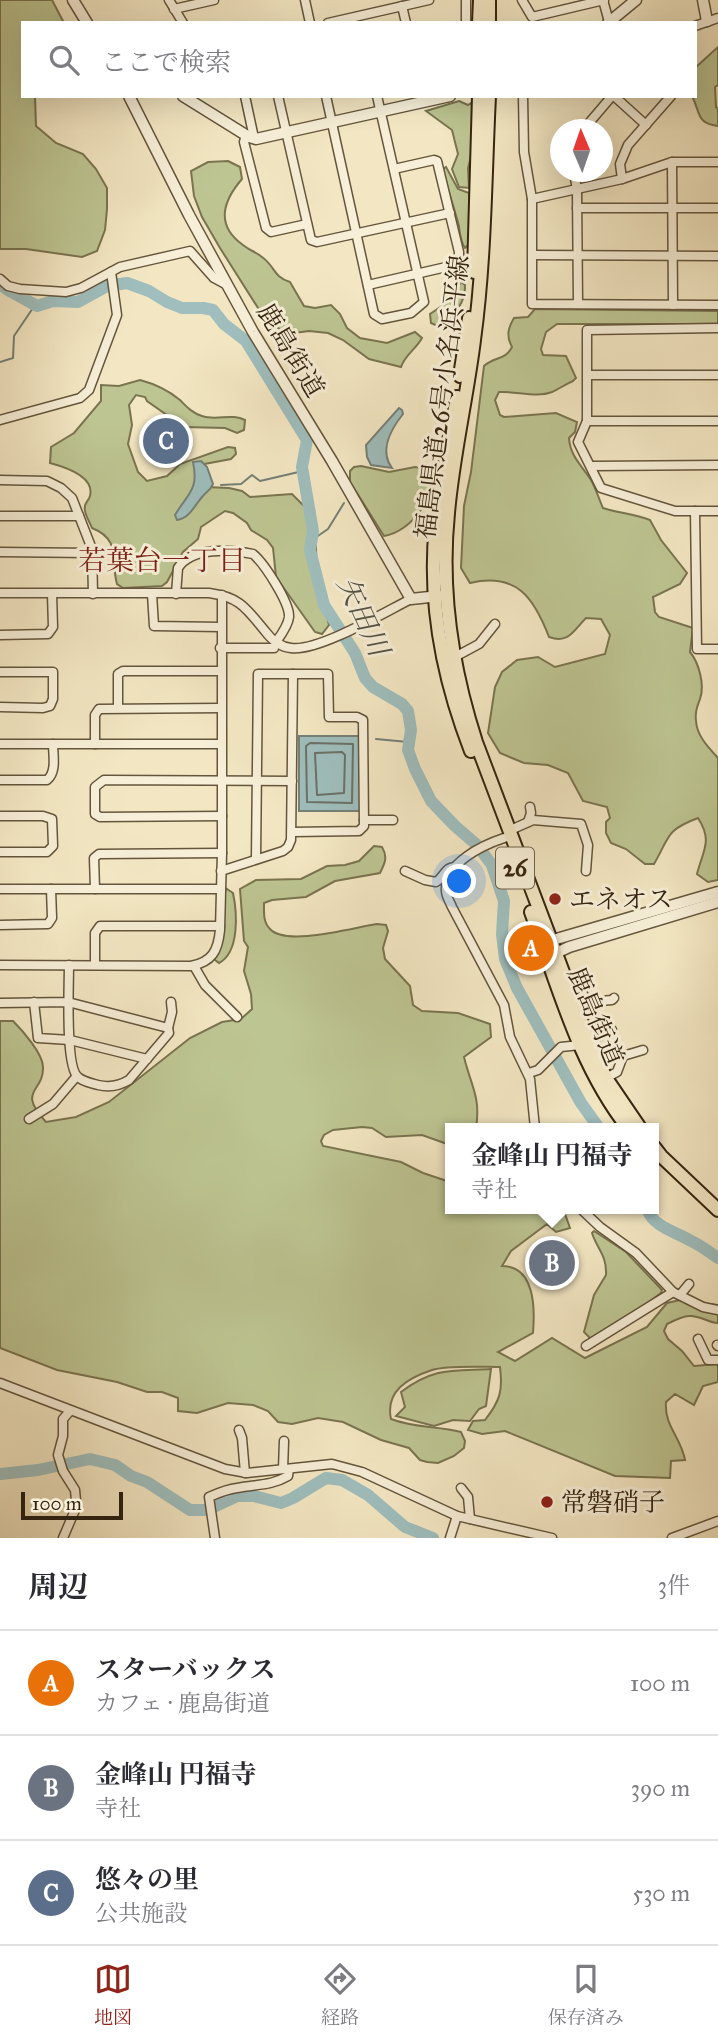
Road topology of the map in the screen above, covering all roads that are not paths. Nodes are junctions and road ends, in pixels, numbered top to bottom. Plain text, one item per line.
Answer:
1 (73, 0) edge
2 (169, 0) edge
3 (214, 0) edge
4 (305, 0) edge
5 (429, 0) edge
6 (466, 0) edge
7 (480, 0) edge
8 (489, 0) edge
9 (522, 0) edge
10 (603, 0) edge
11 (636, 0) edge
12 (703, 0) edge
13 (418, 1) edge
14 (402, 6) junction
15 (174, 9) junction
16 (718, 18) edge
17 (359, 19) edge
18 (86, 21) edge
19 (182, 21) edge
20 (310, 21) edge
21 (406, 21) edge
22 (466, 21) edge
23 (479, 21) edge
24 (489, 21) edge
25 (608, 21) edge
26 (609, 21) edge
27 (707, 21) junction
28 (697, 25) edge
29 (130, 98) edge
30 (186, 98) edge
31 (245, 98) edge
32 (278, 98) edge
33 (326, 98) edge
34 (378, 98) edge
35 (479, 98) edge
36 (489, 98) edge
37 (523, 98) edge
38 (611, 98) edge
39 (615, 98) edge
40 (669, 98) edge
41 (423, 99) edge
42 (381, 112) junction
43 (593, 119) edge
44 (332, 123) junction
45 (646, 125) junction
46 (287, 134) junction
47 (250, 137) junction
48 (672, 162) junction
49 (718, 162) edge
50 (394, 169) junction
51 (622, 179) junction
52 (576, 182) edge
53 (577, 190) junction
54 (532, 199) junction
55 (577, 208) junction
56 (673, 208) junction
57 (718, 208) edge
58 (450, 213) junction
59 (406, 222) junction
60 (307, 224) junction
61 (356, 234) junction
62 (533, 256) junction
63 (577, 256) junction
64 (672, 256) junction
65 (718, 256) edge
66 (111, 272) junction
67 (417, 274) junction
68 (0, 279) edge
69 (227, 285) junction
70 (368, 285) junction
71 (578, 304) junction
72 (673, 305) junction
73 (718, 305) edge
74 (718, 328) edge
75 (588, 375) junction
76 (718, 375) edge
77 (0, 419) edge
78 (587, 421) junction
79 (718, 421) edge
80 (718, 465) edge
81 (592, 466) junction
82 (0, 480) edge
83 (695, 511) junction
84 (718, 511) edge
85 (0, 516) edge
86 (79, 516) junction
87 (0, 552) edge
88 (92, 553) junction
89 (0, 593) edge
90 (52, 594) junction
91 (93, 594) junction
92 (152, 594) junction
93 (176, 594) junction
94 (222, 595) junction
95 (440, 596) junction
96 (411, 599) junction
97 (495, 624) dead end
98 (221, 627) junction
99 (0, 635) edge
100 (275, 645) junction
101 (220, 648) junction
102 (718, 649) edge
103 (453, 658) junction
104 (220, 671) junction
105 (0, 672) edge
106 (293, 674) junction
107 (0, 707) edge
108 (118, 708) junction
109 (221, 708) junction
110 (0, 744) edge
111 (53, 744) junction
112 (95, 744) junction
113 (221, 744) junction
114 (0, 780) edge
115 (221, 780) junction
116 (257, 781) junction
117 (292, 781) junction
118 (530, 807) dead end
119 (0, 816) edge
120 (222, 816) junction
121 (542, 817) dead end
122 (573, 818) dead end
123 (364, 820) junction
124 (393, 820) dead end
125 (530, 821) junction
126 (563, 822) junction
127 (515, 828) dead end
128 (292, 832) junction
129 (504, 838) junction
130 (0, 852) edge
131 (222, 853) junction
132 (257, 859) junction
133 (457, 867) junction
134 (221, 871) junction
135 (405, 871) dead end
136 (586, 871) dead end
137 (0, 889) edge
138 (51, 889) junction
139 (95, 889) junction
140 (221, 889) junction
141 (718, 892) edge
142 (718, 902) edge
143 (0, 925) edge
144 (220, 926) junction
145 (547, 942) junction
146 (552, 955) junction
147 (0, 965) edge
148 (69, 965) junction
149 (95, 965) junction
150 (194, 966) junction
151 (565, 978) junction
152 (614, 998) dead end
153 (34, 1002) junction
154 (68, 1002) junction
155 (171, 1002) dead end
156 (0, 1003) edge
157 (237, 1017) dead end
158 (168, 1028) junction
159 (612, 1030) dead end
160 (70, 1040) junction
161 (585, 1043) junction
162 (643, 1050) dead end
163 (147, 1059) junction
164 (529, 1073) junction
165 (76, 1077) junction
166 (606, 1078) junction
167 (29, 1119) dead end
168 (534, 1123) edge
169 (625, 1123) edge
170 (637, 1123) edge
171 (659, 1154) edge
172 (659, 1166) edge
173 (718, 1210) edge
174 (586, 1214) edge
175 (718, 1220) edge
176 (689, 1284) dead end
177 (677, 1294) junction
178 (718, 1310) edge
179 (698, 1339) dead end
180 (586, 1346) dead end
181 (718, 1360) edge
182 (0, 1383) edge
183 (70, 1411) junction
184 (239, 1430) dead end
185 (284, 1441) dead end
186 (286, 1469) junction
187 (244, 1473) junction
188 (461, 1488) dead end
189 (457, 1516) junction
190 (470, 1519) junction
191 (718, 1521) edge
192 (215, 1536) edge
193 (63, 1538) edge
194 (450, 1538) edge
195 (552, 1538) edge
196 (672, 1538) edge

1 - 18 street
2 - 15 street
3 - 15 street
4 - 20 street
5 - 13 street
6 - 22 street
7 - 23 main road
8 - 24 main road
9 - 10 street
10 - 25 street
11 - 26 street
12 - 27 street
13 - 14 street
14 - 17 street
14 - 21 street
15 - 19 street
16 - 27 street
27 - 28 street
29 - 69 street, 鹿島街道
30 - 47 street
31 - 47 street
32 - 46 street
33 - 44 street
34 - 42 street
35 - 95 main road, 26
36 - 95 main road, 福島県道26号小名浜平線 / 26
37 - 54 street
38 - 43 street
39 - 45 street
40 - 45 street
41 - 42 street
42 - 44 street
42 - 50 street
44 - 46 street
44 - 61 street
45 - 51 street
46 - 47 street
46 - 60 street
47 - 60 street
48 - 49 street
48 - 51 street
48 - 56 street
50 - 58 street
50 - 59 street
51 - 53 street
52 - 53 street
53 - 54 street
53 - 55 street
54 - 62 street
55 - 56 street
55 - 63 street
56 - 57 street
56 - 64 street
58 - 59 street
58 - 67 street
59 - 61 street
59 - 67 street
60 - 61 street
61 - 70 street
62 - 63 street
62 - 71 street
63 - 64 street
63 - 71 street
64 - 65 street
64 - 72 street
66 - 68 street
66 - 69 street
66 - 77 street
67 - 70 street
67 - 70 street
69 - 96 street, 鹿島街道
71 - 72 street
72 - 73 street
74 - 75 street
75 - 76 street
75 - 78 street
78 - 79 street
78 - 81 street
80 - 81 street
81 - 83 street
82 - 86 street
83 - 84 street
83 - 102 street
85 - 86 street
86 - 88 street
87 - 88 street
88 - 91 street
89 - 90 street
90 - 91 street
90 - 99 street
91 - 92 street
92 - 93 street
92 - 98 street
93 - 94 street
93 - 100 street
94 - 98 street
94 - 100 street
95 - 96 street
95 - 103 main road, 福島県道26号小名浜平線 / 26
95 - 129 main road, 鹿島街道 / 26
96 - 100 street
97 - 103 street
98 - 101 street
100 - 101 street
101 - 104 street
103 - 145 main road, 福島県道26号小名浜平線 / 26
104 - 108 street
104 - 109 street
105 - 107 street
106 - 116 street
106 - 117 street
106 - 123 street
108 - 109 street
108 - 112 street
109 - 113 street
110 - 111 street
111 - 112 street
111 - 114 street
112 - 113 street
113 - 115 street
115 - 116 street
115 - 120 street
115 - 120 street
116 - 117 street
116 - 132 street
117 - 128 street
118 - 125 street
119 - 130 street
120 - 131 street
121 - 125 street
122 - 126 street
123 - 124 street
123 - 128 street
125 - 126 street
125 - 127 street
126 - 136 street
128 - 132 street
129 - 133 street
129 - 145 main road, 鹿島街道 / 26
131 - 134 street
131 - 139 street
132 - 134 street
133 - 135 street
133 - 164 street
134 - 140 street
137 - 138 street
138 - 139 street
138 - 143 street
139 - 140 street
140 - 144 street
141 - 145 street
142 - 146 street
144 - 149 street
144 - 150 street
145 - 146 main road, 福島県道26号小名浜平線 / 26
146 - 151 main road, 福島県道26号小名浜平線 / 26
146 - 161 main road, 鹿島街道 / 26
147 - 148 street
148 - 149 street
148 - 154 street
149 - 150 street
150 - 157 street
151 - 152 street
151 - 161 main road, 福島県道26号小名浜平線 / 26
153 - 154 street
153 - 156 street
153 - 160 street
154 - 158 street
154 - 160 street
155 - 158 street
158 - 163 street
159 - 161 street
160 - 163 street
160 - 165 street
161 - 164 street
161 - 166 main road, 福島県道26号小名浜平線 / 26
161 - 169 main road, 鹿島街道 / 26
162 - 166 street
163 - 165 street
164 - 168 street
165 - 167 street
166 - 170 main road, 福島県道26号小名浜平線 / 26
171 - 173 main road
172 - 175 main road
174 - 177 street
176 - 177 street
177 - 178 street
177 - 180 street
179 - 181 street
182 - 183 street
183 - 187 street
183 - 193 street
184 - 187 street
185 - 186 street
186 - 187 street
186 - 189 street
186 - 192 street
188 - 190 street
189 - 190 street
189 - 194 street
190 - 195 street
191 - 196 street

